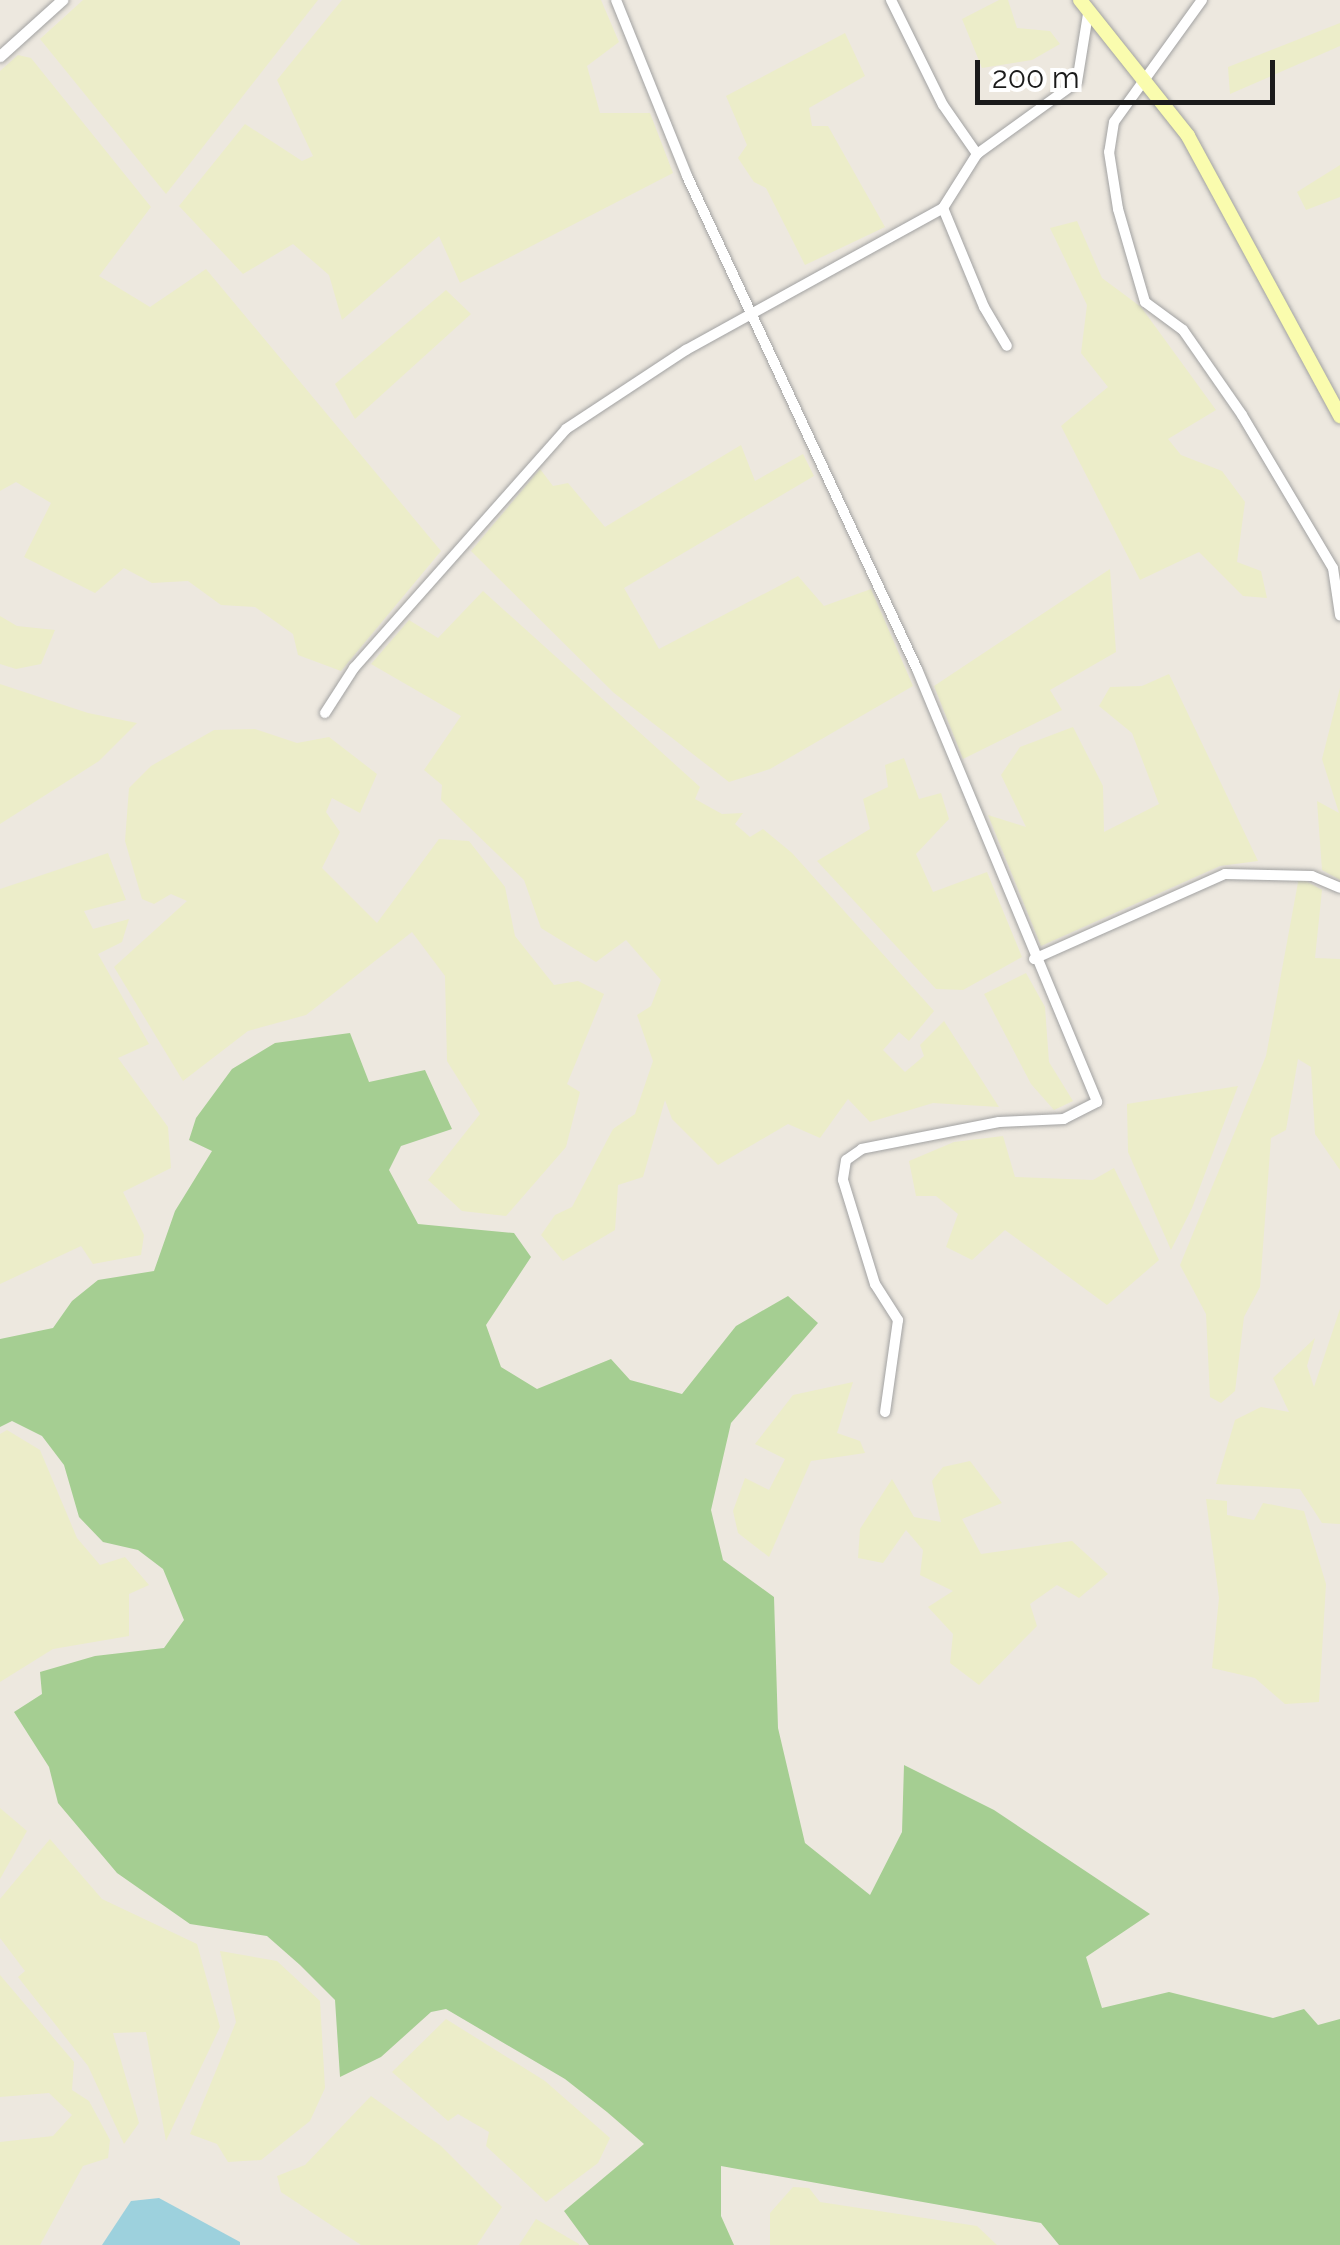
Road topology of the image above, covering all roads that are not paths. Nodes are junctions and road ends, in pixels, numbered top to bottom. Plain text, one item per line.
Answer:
1 (62, 0) edge
2 (616, 0) edge
3 (890, 0) edge
4 (1202, 0) edge
5 (1084, 7) edge
6 (0, 56) edge
7 (1145, 78) junction
8 (977, 154) junction
9 (943, 208) junction
10 (752, 313) junction
11 (1007, 346) dead end
12 (1340, 416) edge
13 (1340, 615) edge
14 (325, 713) dead end
15 (1340, 888) edge
16 (1034, 960) junction
17 (885, 1412) dead end

1 - 6 street
2 - 10 street
3 - 8 street
4 - 7 street
5 - 7 main road
5 - 8 street
7 - 12 main road
7 - 13 street
8 - 9 street
9 - 10 street
9 - 11 street
10 - 14 street
10 - 16 street
15 - 16 street
16 - 17 street

